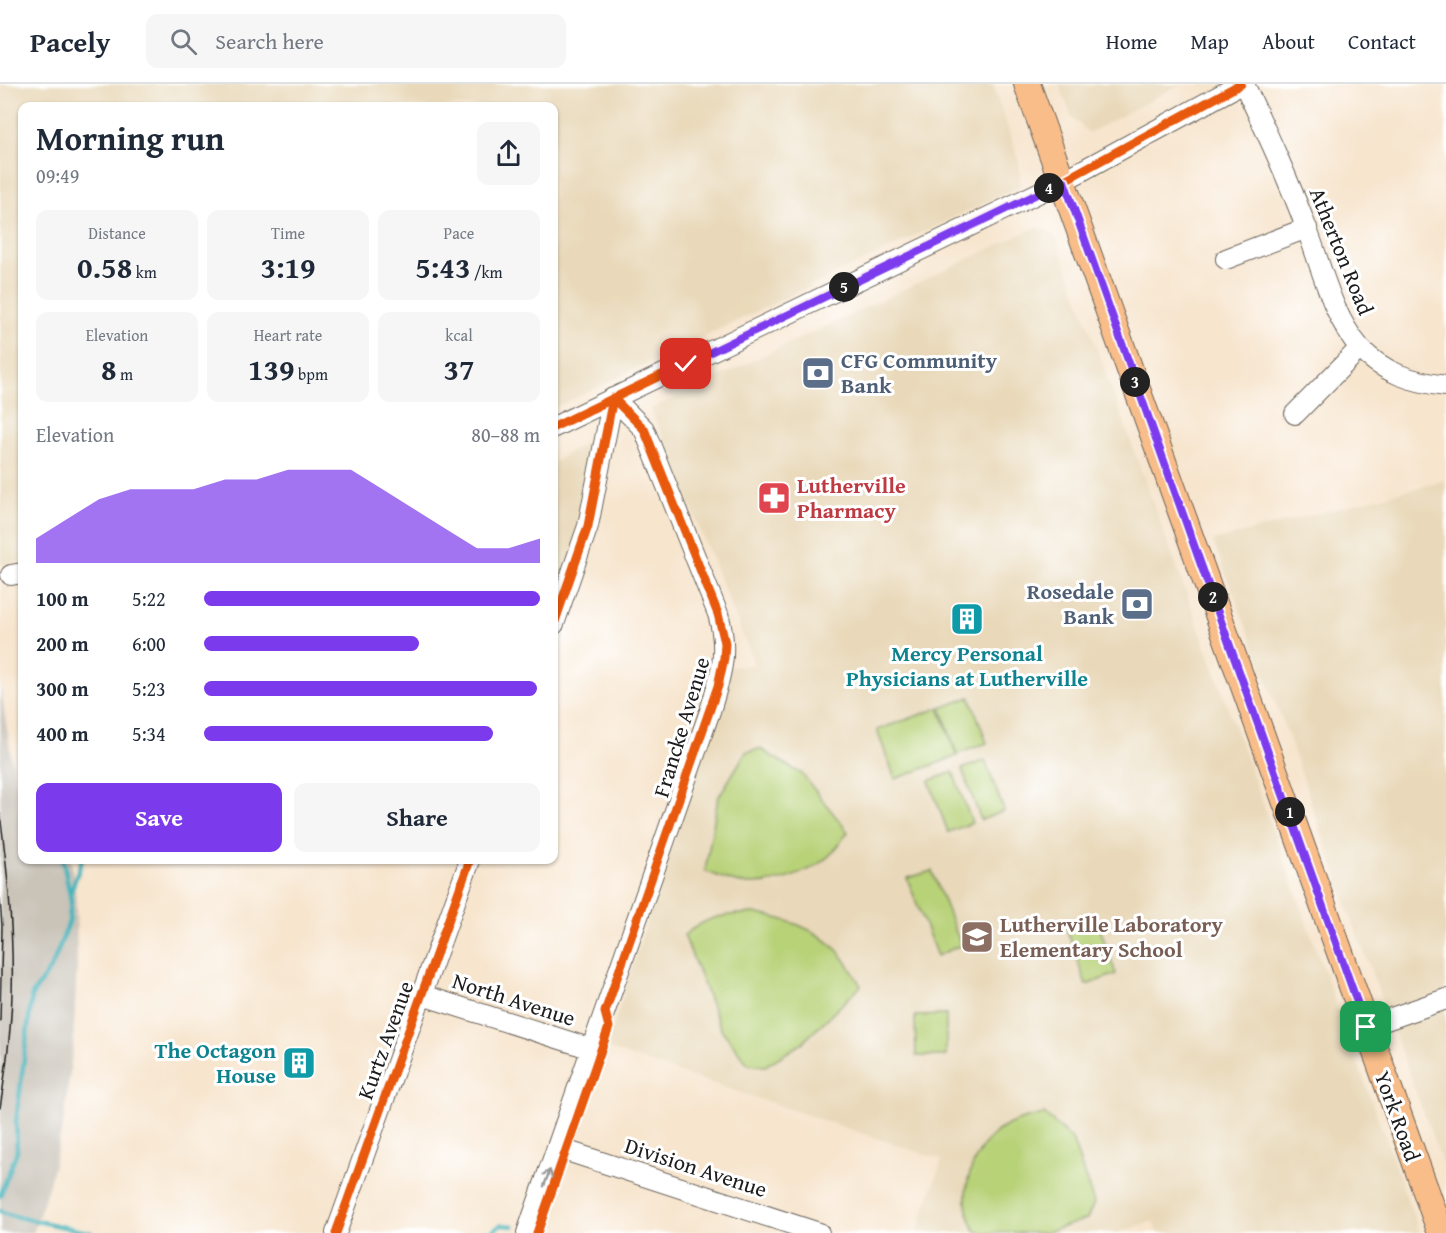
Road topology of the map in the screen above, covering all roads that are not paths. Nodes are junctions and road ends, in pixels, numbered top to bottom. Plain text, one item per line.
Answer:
1 (1027, 84) edge
2 (1242, 84) edge
3 (1064, 181) junction
4 (1307, 228) junction
5 (1226, 259) dead end
6 (1360, 348) junction
7 (1446, 386) edge
8 (613, 398) junction
9 (1295, 414) dead end
10 (558, 425) edge
11 (558, 612) edge
12 (469, 864) edge
13 (422, 995) junction
14 (1446, 999) edge
15 (1366, 1027) junction
16 (592, 1049) junction
17 (558, 1148) junction
18 (336, 1233) edge
19 (527, 1233) edge
20 (819, 1233) edge
21 (1441, 1233) edge

1 - 3 main road, York Road
2 - 3 street
2 - 4 street, Atherton Road
3 - 8 street
3 - 15 main road, York Road
4 - 5 street
4 - 6 street, Atherton Road
6 - 7 street, Atherton Road
6 - 9 street
8 - 10 street
8 - 11 street
8 - 16 street, Francke Avenue
12 - 13 street, Kurtz Avenue
13 - 16 street, North Avenue
13 - 18 street, Kurtz Avenue
14 - 15 street
15 - 21 main road, York Road
16 - 17 street, Francke Avenue
19 -> 17 street, Francke Avenue
17 - 20 street, Division Avenue

